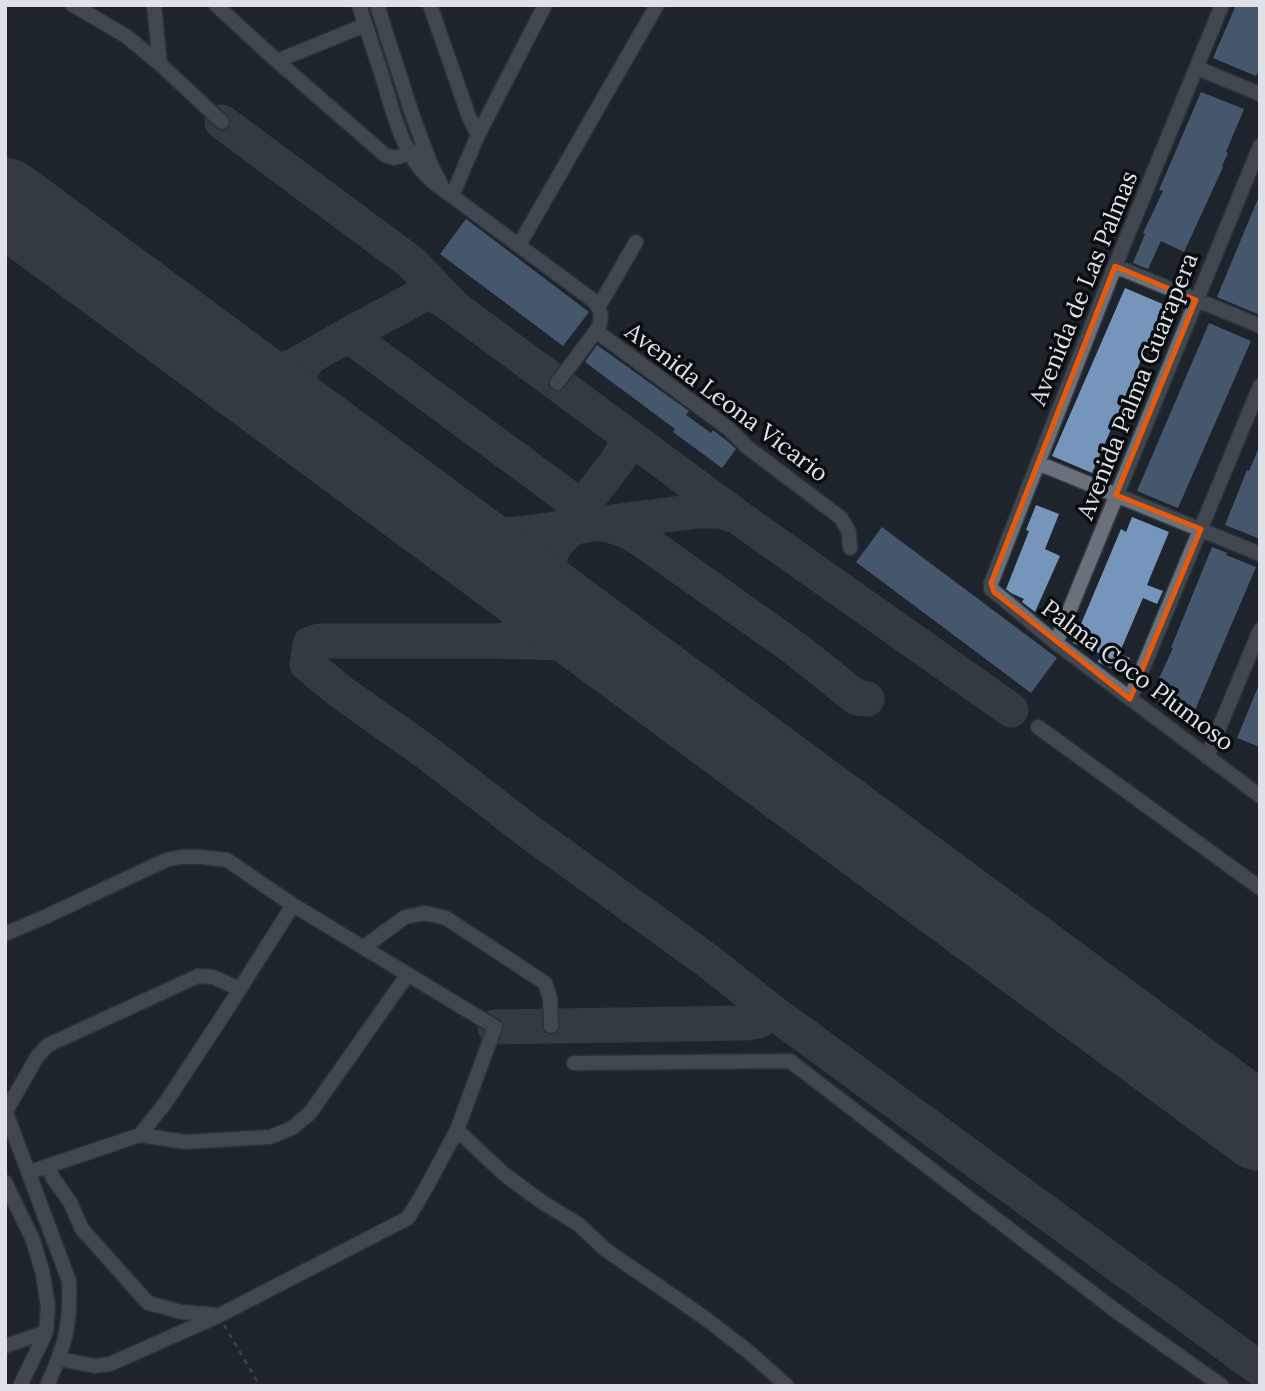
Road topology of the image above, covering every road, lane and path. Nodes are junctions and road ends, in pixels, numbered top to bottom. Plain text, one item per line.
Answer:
1 (73, 5) edge
2 (155, 5) edge
3 (216, 5) edge
4 (359, 5) edge
5 (377, 5) edge
6 (430, 5) edge
7 (545, 5) edge
8 (657, 5) edge
9 (1222, 5) edge
10 (365, 25) junction
11 (277, 61) junction
12 (160, 64) junction
13 (1196, 68) junction
14 (1260, 94) edge
15 (222, 122) dead end
16 (478, 135) junction
17 (1260, 146) edge
18 (425, 149) junction
19 (410, 154) junction
20 (450, 195) junction
21 (636, 242) dead end
22 (519, 246) junction
23 (1115, 267) junction
24 (1196, 300) junction
25 (599, 306) junction
26 (1260, 326) edge
27 (596, 331) junction
28 (557, 383) dead end
29 (1260, 386) edge
30 (1038, 463) junction
31 (1116, 495) junction
32 (1201, 529) junction
33 (850, 548) dead end
34 (1260, 554) edge
35 (991, 589) joint
36 (1260, 630) edge
37 (1056, 643) junction
38 (1130, 699) junction
39 (1038, 727) dead end
40 (1207, 757) junction
41 (1260, 796) edge
42 (1260, 888) edge
43 (293, 905) junction
44 (5, 934) edge
45 (364, 947) junction
46 (408, 974) junction
47 (240, 989) junction
48 (551, 1026) dead end
49 (574, 1063) dead end
50 (6, 1110) edge
51 (457, 1130) junction
52 (140, 1135) junction
53 (48, 1166) junction
54 (30, 1172) junction
55 (5, 1182) edge
56 (218, 1315) junction
57 (46, 1332) junction
58 (5, 1346) edge
59 (59, 1359) junction
60 (20, 1386) edge
61 (47, 1386) edge
62 (260, 1386) edge
63 (787, 1386) edge
64 (1222, 1386) edge

1 - 12 street
2 - 12 street
3 - 11 street
4 - 10 street, Avenida Leona Vicario
5 - 18 street, Avenida Leona Vicario
6 - 16 street
7 - 16 street
8 - 22 street
9 - 13 street, Avenida de Las Palmas
10 - 11 street
10 - 19 street, Avenida Leona Vicario
11 - 19 street
12 - 15 street
13 - 14 street
13 - 23 street, Avenida de Las Palmas
16 - 20 street
17 - 24 street, Avenida Palma Guarapera
18 - 19 street
18 - 20 street, Avenida Leona Vicario
19 - 20 street, Avenida Leona Vicario
20 - 22 street, Avenida Leona Vicario
21 - 25 street
22 - 25 street, Avenida Leona Vicario
23 - 24 street
23 - 30 street, Avenida de Las Palmas
24 - 26 street
24 - 31 street, Avenida Palma Guarapera
25 - 27 street, Avenida Leona Vicario
27 - 28 street
27 - 33 street, Avenida Leona Vicario
29 - 32 street
30 - 31 street
30 - 35 street, Avenida de Las Palmas
31 - 32 street
31 - 37 street, Avenida Palma Guarapera
32 - 34 street
32 - 38 street
35 - 37 street, Palma Coco Plumoso
36 - 40 street
37 - 38 street, Palma Coco Plumoso
38 - 40 street, Palma Coco Plumoso
39 - 42 street
40 - 41 street, Palma Coco Plumoso
43 - 44 street
43 - 45 street
43 - 47 street
45 - 46 street
45 - 48 street
46 - 51 street
46 - 52 street
47 - 50 street
47 - 52 street
49 - 64 street
50 - 54 street
51 - 56 street
51 - 63 street
52 - 53 street
53 - 54 street
53 - 56 street
54 - 59 street
55 - 57 street
56 - 59 street
56 - 62 path
57 - 58 street
57 - 60 street
59 - 61 street

